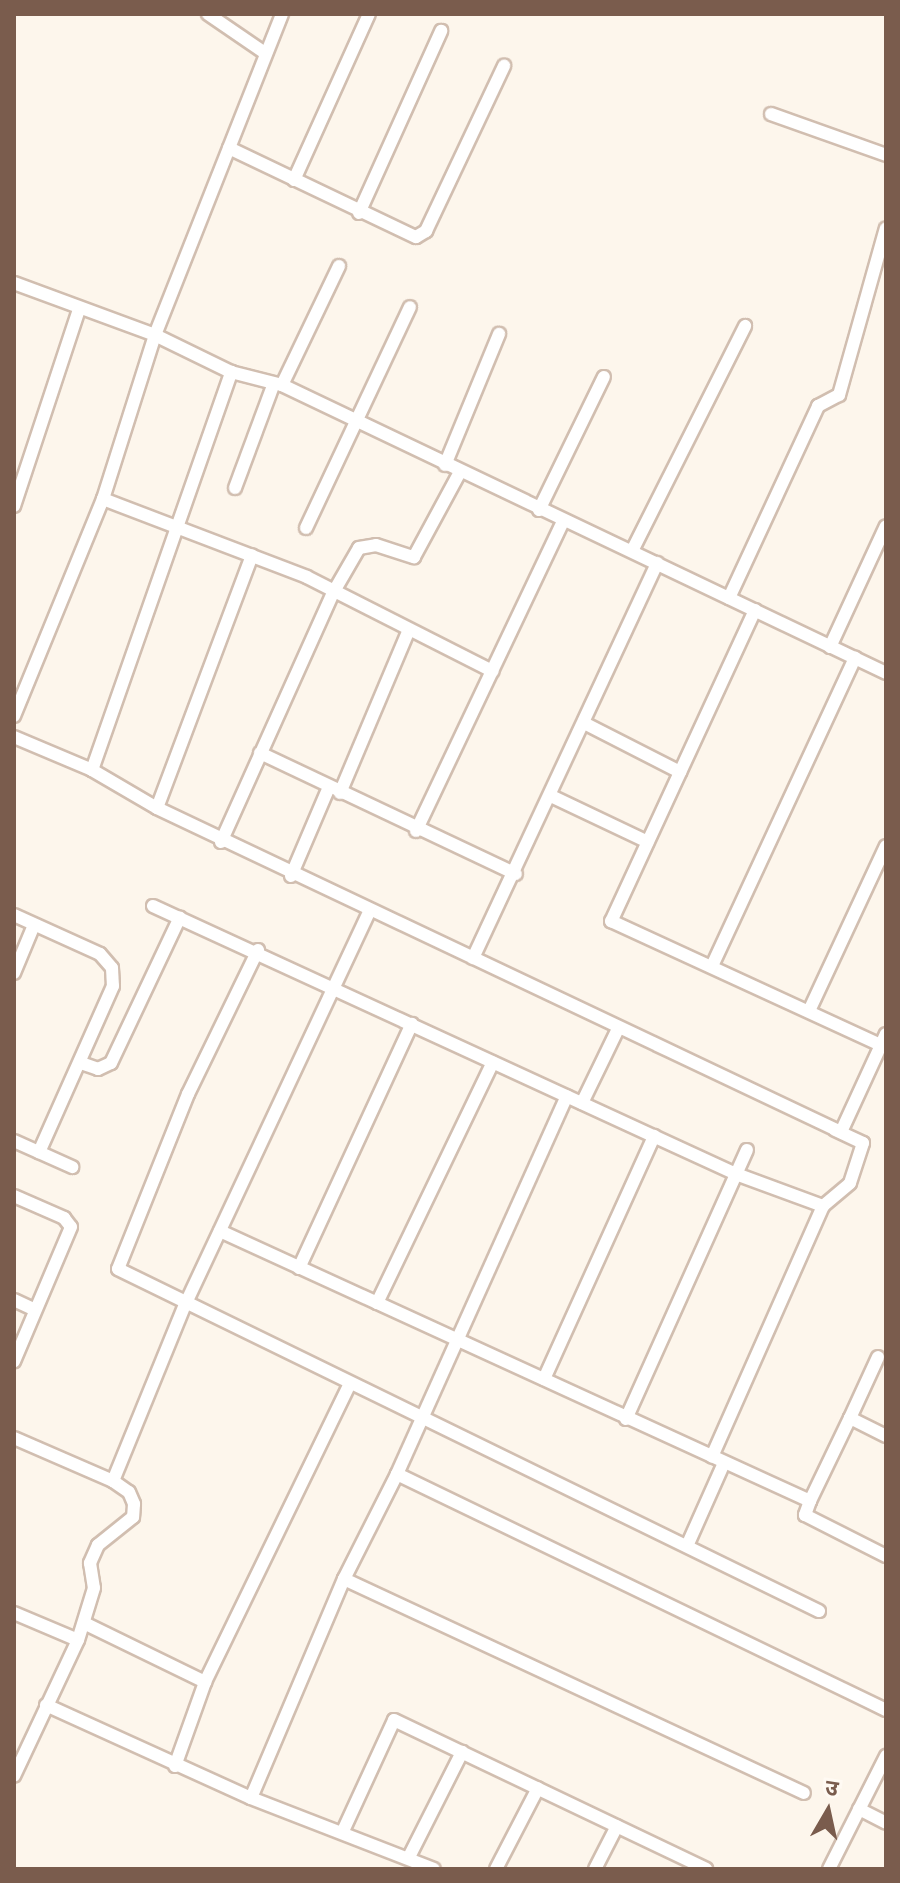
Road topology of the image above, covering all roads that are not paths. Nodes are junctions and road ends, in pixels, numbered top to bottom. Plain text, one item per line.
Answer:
1 (208, 14) edge
2 (282, 14) edge
3 (369, 14) edge
4 (441, 31) dead end
5 (265, 53) junction
6 (504, 66) dead end
7 (771, 114) dead end
8 (229, 148) junction
9 (886, 155) edge
10 (294, 180) junction
11 (359, 213) junction
12 (886, 228) edge
13 (339, 266) dead end
14 (14, 283) edge
15 (410, 307) dead end
16 (79, 310) junction
17 (745, 326) dead end
18 (499, 334) dead end
19 (155, 335) junction
20 (231, 372) junction
21 (604, 377) dead end
22 (278, 386) junction
23 (355, 421) junction
24 (445, 465) junction
25 (460, 472) junction
26 (235, 488) dead end
27 (103, 499) junction
28 (14, 506) edge
29 (539, 510) junction
30 (563, 522) junction
31 (179, 526) junction
32 (886, 526) edge
33 (306, 528) dead end
34 (632, 551) junction
35 (252, 555) junction
36 (657, 563) junction
37 (333, 593) junction
38 (729, 598) junction
39 (755, 610) junction
40 (409, 630) junction
41 (830, 647) junction
42 (855, 658) junction
43 (492, 671) junction
44 (886, 673) edge
45 (14, 716) edge
46 (584, 723) junction
47 (14, 737) edge
48 (260, 753) junction
49 (92, 770) junction
50 (680, 772) junction
51 (334, 790) junction
52 (551, 796) junction
53 (157, 808) junction
54 (416, 831) junction
55 (221, 842) junction
56 (648, 842) junction
57 (886, 846) edge
58 (516, 874) junction
59 (291, 876) junction
60 (153, 906) dead end
61 (369, 912) junction
62 (14, 915) edge
63 (180, 917) junction
64 (34, 925) junction
65 (258, 950) junction
66 (473, 958) junction
67 (712, 966) junction
68 (14, 973) edge
69 (338, 987) junction
70 (809, 1011) junction
71 (412, 1024) junction
72 (618, 1029) junction
73 (884, 1040) edge
74 (493, 1062) junction
75 (81, 1063) junction
76 (567, 1096) junction
77 (582, 1103) junction
78 (830, 1127) junction
79 (654, 1136) junction
80 (14, 1141) edge
81 (747, 1150) dead end
82 (39, 1152) junction
83 (72, 1167) dead end
84 (736, 1174) junction
85 (14, 1196) edge
86 (823, 1206) junction
87 (220, 1231) junction
88 (299, 1268) junction
89 (14, 1300) edge
90 (377, 1303) junction
91 (185, 1305) junction
92 (35, 1310) junction
93 (456, 1340) junction
94 (878, 1357) dead end
95 (14, 1361) edge
96 (544, 1379) junction
97 (350, 1383) junction
98 (421, 1417) junction
99 (850, 1418) junction
100 (626, 1419) junction
101 (886, 1436) edge
102 (14, 1438) edge
103 (718, 1460) junction
104 (397, 1474) junction
105 (113, 1481) junction
106 (810, 1501) junction
107 (687, 1546) junction
108 (886, 1556) edge
109 (344, 1579) junction
110 (819, 1611) dead end
111 (14, 1613) edge
112 (84, 1623) junction
113 (78, 1640) junction
114 (205, 1682) junction
115 (46, 1705) junction
116 (886, 1710) edge
117 (462, 1752) junction
118 (886, 1756) edge
119 (175, 1766) junction
120 (14, 1776) edge
121 (538, 1788) junction
122 (804, 1793) dead end
123 (251, 1798) junction
124 (859, 1809) junction
125 (886, 1823) edge
126 (617, 1826) junction
127 (343, 1831) junction
128 (409, 1857) junction
129 (434, 1869) edge
130 (496, 1869) edge
131 (595, 1869) edge
132 (706, 1869) edge
133 (829, 1869) edge

1 - 5 street
2 - 5 street
3 - 10 street
4 - 11 street
5 - 8 street
6 - 11 street
7 - 9 street
8 - 10 street
8 - 19 street
10 - 11 street
12 - 38 street
13 - 22 street
14 - 16 street
15 - 23 street
16 - 19 street
16 - 28 street
17 - 34 street
18 - 24 street
19 - 20 street
19 - 27 street
20 - 22 street
20 - 31 street
21 - 29 street
22 - 23 street
22 - 26 street
23 - 24 street
23 - 33 street
24 - 25 street
25 - 29 street
25 - 37 street
27 - 31 street
27 - 45 street
29 - 30 street
30 - 34 street
30 - 43 street
31 - 35 street
31 - 49 street
32 - 41 street
34 - 36 street
35 - 37 street
35 - 53 street
36 - 38 street
36 - 46 street
37 - 40 street
37 - 48 street
38 - 39 street
39 - 41 street
39 - 50 street
40 - 43 street
40 - 51 street
41 - 42 street
42 - 44 street
42 - 67 street
43 - 54 street
46 - 50 street
46 - 52 street
47 - 49 street
48 - 51 street
48 - 55 street
49 - 53 street
50 - 56 street
51 - 54 street
51 - 59 street
52 - 56 street
52 - 58 street
53 - 55 street
54 - 58 street
55 - 59 street
56 - 67 street
57 - 70 street
58 - 66 street
59 - 61 street
60 - 63 street
61 - 66 street
61 - 69 street
62 - 64 street
63 - 65 street
63 - 75 street
64 - 68 street
64 - 75 street
65 - 69 street
65 - 91 street
66 - 72 street
67 - 70 street
69 - 71 street
69 - 87 street
70 - 73 street
71 - 74 street
71 - 88 street
72 - 77 street
72 - 78 street
73 - 78 street
74 - 76 street
74 - 90 street
75 - 82 street
76 - 77 street
76 - 93 street
77 - 79 street
78 - 86 street
79 - 84 street
79 - 96 street
80 - 82 street
81 - 84 street
82 - 83 street
84 - 86 street
84 - 100 street
85 - 92 street
86 - 103 street
87 - 88 street
87 - 91 street
88 - 90 street
89 - 92 street
90 - 93 street
91 - 97 street
91 - 105 street
92 - 95 street
93 - 96 street
93 - 98 street
94 - 99 street
96 - 100 street
97 - 98 street
97 - 114 street
98 - 104 street
98 - 107 street
99 - 101 street
99 - 106 street
100 - 103 street
102 - 105 street
103 - 106 street
103 - 107 street
104 - 109 street
104 - 116 street
105 - 112 street
106 - 108 street
107 - 110 street
109 - 122 street
109 - 123 street
111 - 113 street
112 - 113 street
112 - 114 street
113 - 115 street
114 - 119 street
115 - 119 street
115 - 120 street
117 - 121 street
117 - 127 street
117 - 128 street
118 - 124 street
119 - 123 street
121 - 126 street
121 - 130 street
123 - 127 street
124 - 125 street
124 - 133 street
126 - 131 street
126 - 132 street
127 - 128 street
128 - 129 street

